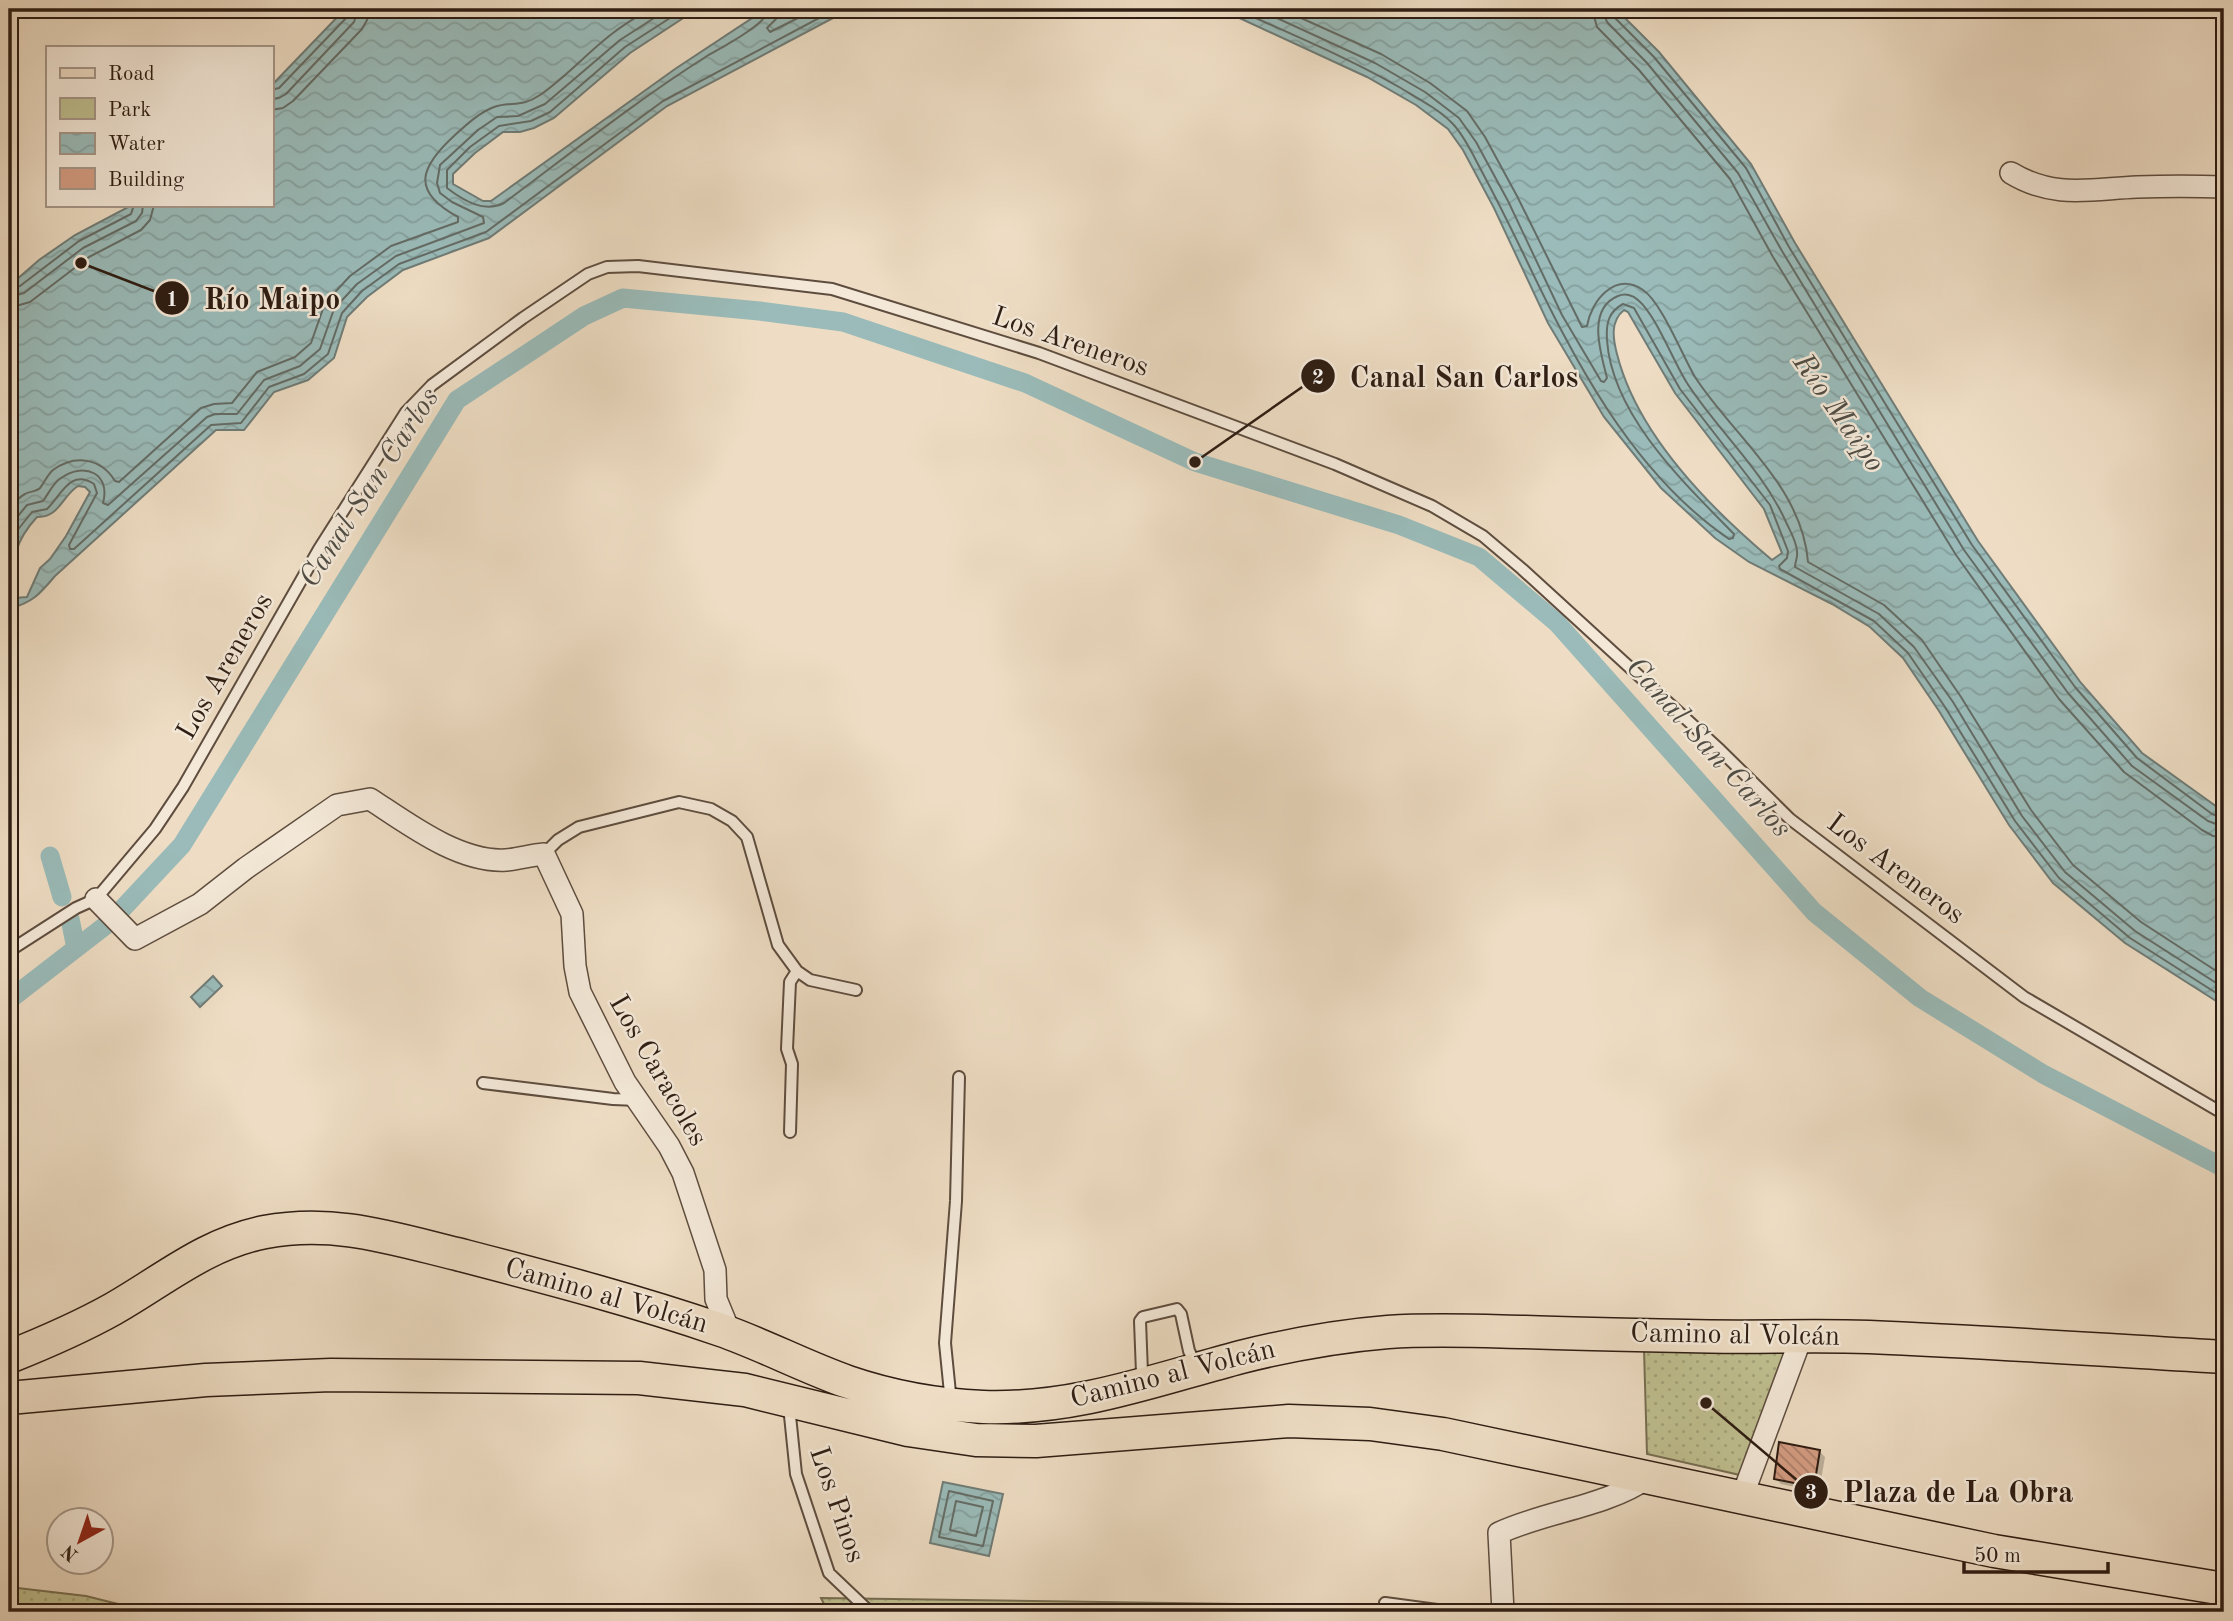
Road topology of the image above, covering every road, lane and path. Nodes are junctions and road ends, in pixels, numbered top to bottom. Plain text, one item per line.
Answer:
1 (2011, 173) dead end
2 (2224, 187) edge
3 (544, 854) junction
4 (97, 901) junction
5 (9, 951) edge
6 (797, 971) junction
7 (856, 990) dead end
8 (959, 1077) dead end
9 (483, 1083) dead end
10 (638, 1100) junction
11 (2224, 1114) edge
12 (790, 1132) dead end
13 (730, 1333) junction
14 (1801, 1338) junction
15 (9, 1357) edge
16 (2224, 1357) edge
17 (1198, 1369) junction
18 (1138, 1386) junction
19 (9, 1398) edge
20 (789, 1399) junction
21 (951, 1405) junction
22 (1649, 1477) junction
23 (1742, 1497) junction
24 (2224, 1589) edge
25 (1385, 1603) dead end
26 (870, 1612) edge
27 (1452, 1612) edge
28 (1503, 1612) edge

1 - 2 street
3 - 4 street
3 - 6 lane
3 - 10 street, Los Caracoles
4 - 5 lane, Los Areneros
4 - 11 lane, Los Areneros
6 - 7 lane
6 - 12 lane
8 - 21 lane
9 - 10 lane
10 - 13 street, Los Caracoles
13 - 15 main road, Camino al Volcán
13 - 21 main road, Camino al Volcán
14 - 16 main road, Camino al Volcán
14 - 17 main road, Camino al Volcán
14 - 23 street
17 - 18 main road, Camino al Volcán
17 - 18 lane
18 - 21 main road, Camino al Volcán
19 - 20 main road, Camino al Volcán
20 - 22 main road, Camino al Volcán
20 - 26 lane, Los Pinos
22 - 23 main road, Camino al Volcán
22 - 28 street
23 - 24 main road, Camino al Volcán
25 - 27 lane

